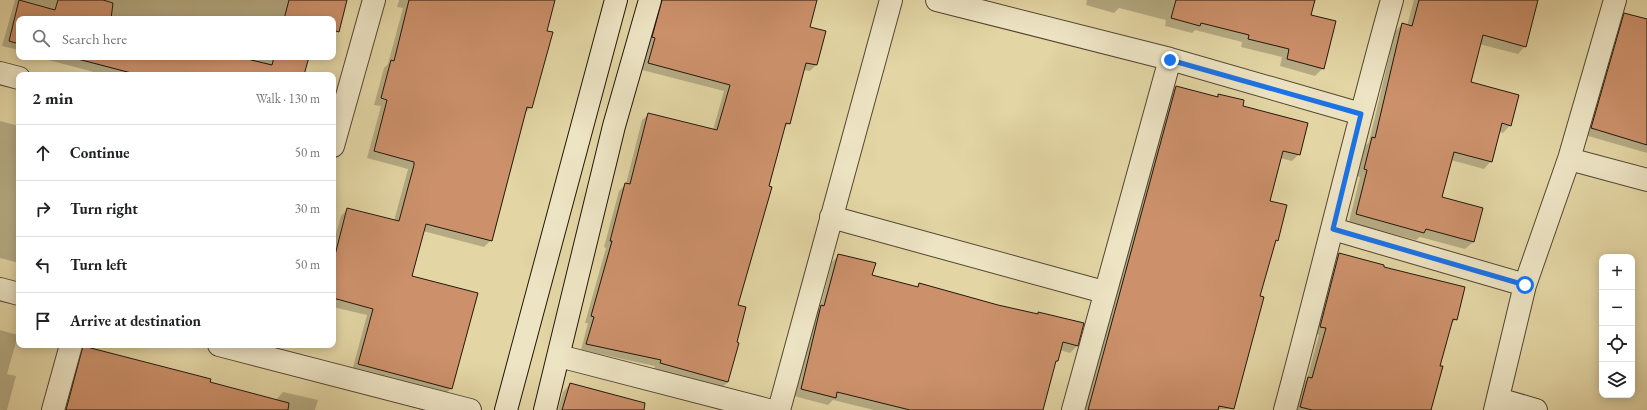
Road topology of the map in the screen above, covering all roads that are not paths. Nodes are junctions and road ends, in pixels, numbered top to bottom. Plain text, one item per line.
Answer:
1 (374, 0) edge
2 (616, 0) edge
3 (650, 0) edge
4 (891, 0) edge
5 (937, 0) edge
6 (1392, 0) edge
7 (1615, 0) edge
8 (1170, 60) junction
9 (0, 73) edge
10 (16, 77) edge
11 (1361, 114) junction
12 (336, 135) edge
13 (1569, 159) junction
14 (1647, 180) edge
15 (831, 217) junction
16 (1333, 229) junction
17 (1525, 285) junction
18 (0, 289) edge
19 (1104, 292) junction
20 (16, 293) edge
21 (70, 348) edge
22 (242, 348) edge
23 (280, 353) edge
24 (559, 356) junction
25 (1496, 404) edge
26 (53, 410) edge
27 (470, 410) edge
28 (506, 410) edge
29 (545, 410) edge
30 (768, 410) edge
31 (779, 410) edge
32 (1073, 410) edge
33 (1285, 410) edge
34 (1536, 410) edge

1 - 12 street
2 - 28 street
3 - 24 street
4 - 15 street
5 - 8 street
6 - 11 street
7 - 13 street
8 - 11 street
8 - 19 street
9 - 10 street
11 - 16 street
13 - 14 street
13 - 17 street
15 - 19 street
15 - 31 street
16 - 17 street
16 - 33 street
17 - 25 street
18 - 20 street
19 - 32 street
21 - 26 street
22 - 23 street
23 - 27 street
24 - 29 street
24 - 30 street
25 - 34 street

